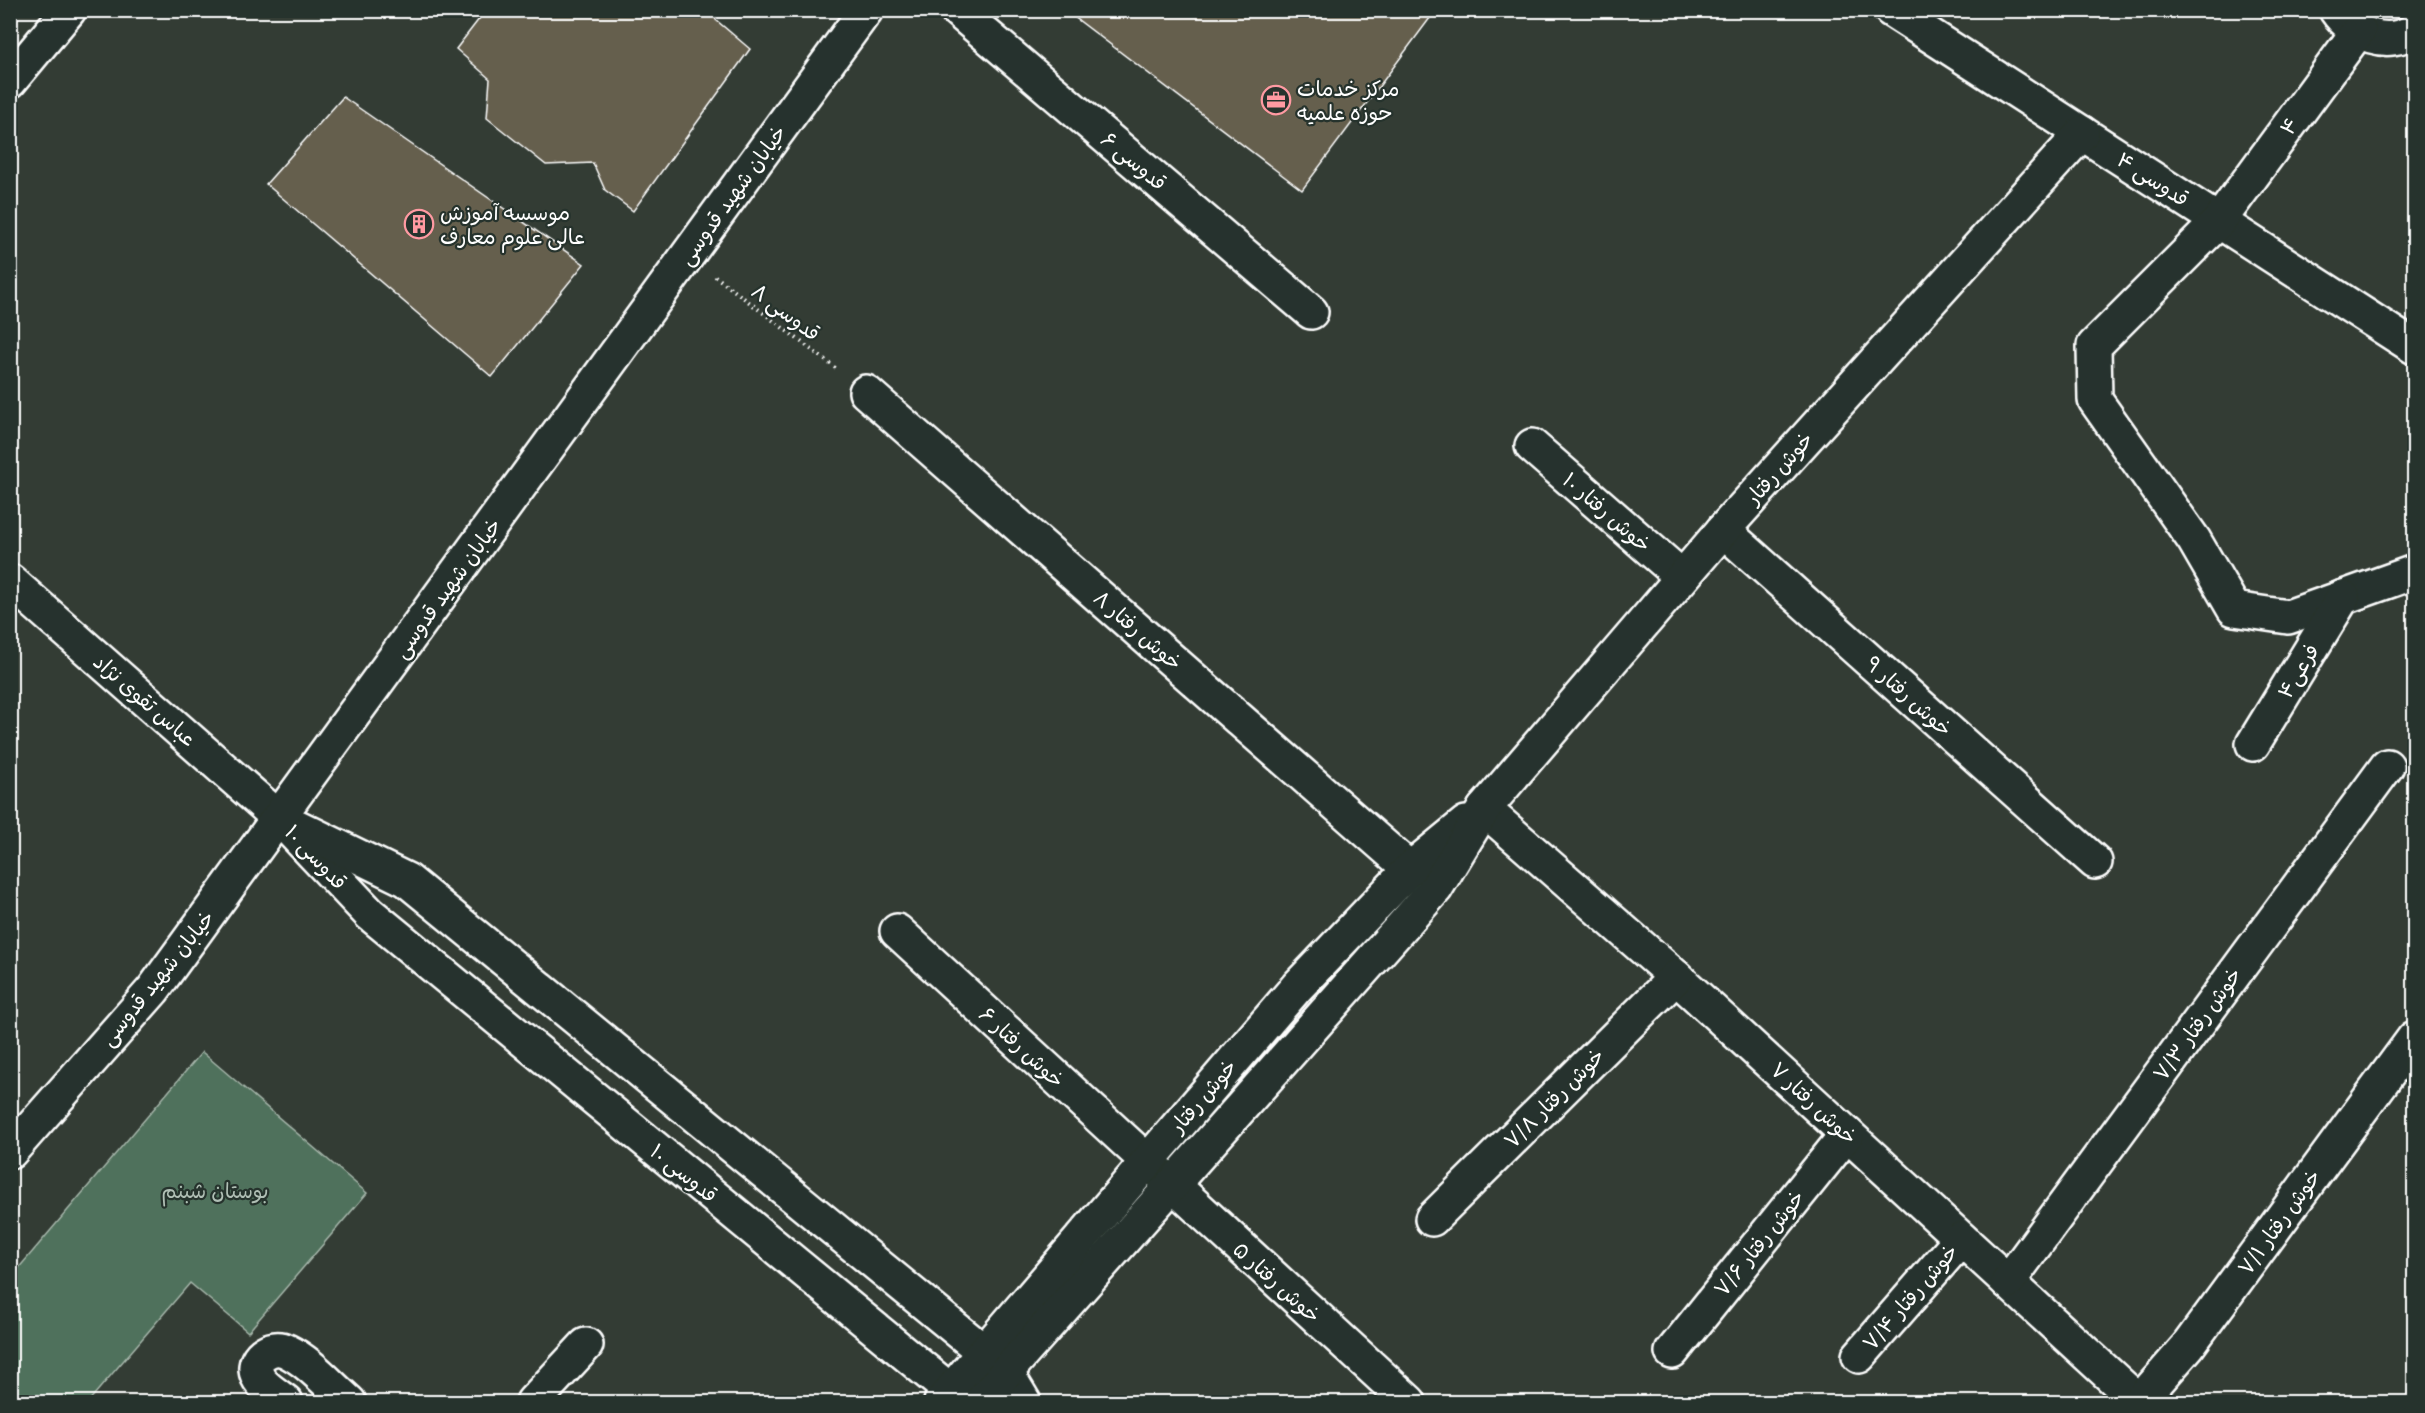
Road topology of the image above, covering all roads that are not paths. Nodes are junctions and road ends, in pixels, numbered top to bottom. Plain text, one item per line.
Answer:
1 (69, 10) edge
2 (866, 10) edge
3 (957, 10) edge
4 (1891, 10) edge
5 (2348, 20) edge
6 (2415, 30) edge
7 (10, 81) edge
8 (2082, 133) junction
9 (2219, 221) junction
10 (1311, 312) dead end
11 (2415, 347) edge
12 (866, 392) road end
13 (1532, 446) dead end
14 (1722, 530) junction
15 (2415, 572) edge
16 (1682, 577) junction
17 (10, 581) edge
18 (2343, 597) junction
19 (2253, 744) dead end
20 (2387, 766) dead end
21 (1484, 809) junction
22 (280, 819) junction
23 (2095, 862) dead end
24 (1410, 869) junction
25 (897, 931) dead end
26 (1676, 977) junction
27 (2415, 1038) edge
28 (1847, 1134) junction
29 (10, 1152) edge
30 (1146, 1162) junction
31 (1172, 1186) junction
32 (1432, 1219) dead end
33 (1961, 1239) junction
34 (2008, 1282) junction
35 (586, 1345) dead end
36 (1672, 1352) dead end
37 (1859, 1356) dead end
38 (995, 1362) junction
39 (959, 1400) edge
40 (286, 1402) edge
41 (349, 1402) edge
42 (533, 1402) edge
43 (1024, 1402) edge
44 (1409, 1402) edge
45 (2139, 1402) edge

1 - 7 street
2 - 22 street, خیابان شهید قدوسی
3 - 10 street, قدوسی ۶
4 - 8 street, قدوسی ۴
5 - 6 street
5 - 9 street, ۴
8 - 9 street, قدوسی ۴
8 - 14 street, خوش رفتار
9 - 11 street, قدوسی ۴
9 - 18 street, ۴
12 - 24 street, خوش رفتار ۸
13 - 16 street, خوش رفتار ۱۰
14 - 16 street, خوش رفتار
14 - 23 street, خوش رفتار ۹
15 - 18 street
16 - 21 street, خوش رفتار
17 - 22 street, عباس تقوی نژاد
18 - 19 street, فرعی۴
20 - 34 street, خوش رفتار ۷/۳
21 - 24 street, خوش رفتار
21 - 26 street, خوش رفتار ۷
21 - 31 street, خوش رفتار
22 - 29 street, خیابان شهید قدوسی
22 - 38 street, قدوسی ۱۰
22 - 39 street, قدوسی ۱۰
24 - 30 street, خوش رفتار
25 - 30 street, خوش رفتار ۶
26 - 28 street, خوش رفتار ۷
26 - 32 street, خوش رفتار ۷/۸
27 - 45 street, خوش رفتار ۷/۱
28 - 33 street, خوش رفتار ۷
28 - 36 street, خوش رفتار ۷/۶
30 - 31 street, خوش رفتار ۵
30 - 38 street, خوش رفتار
31 - 38 street, خوش رفتار
31 - 44 street, خوش رفتار ۵
33 - 34 street, خوش رفتار ۷
33 - 37 street, خوش رفتار ۷/۴
34 - 45 street, خوش رفتار ۷
35 - 42 street
38 - 39 street, خوش رفتار
38 - 43 street, قدوسی ۱۰
40 - 41 street

